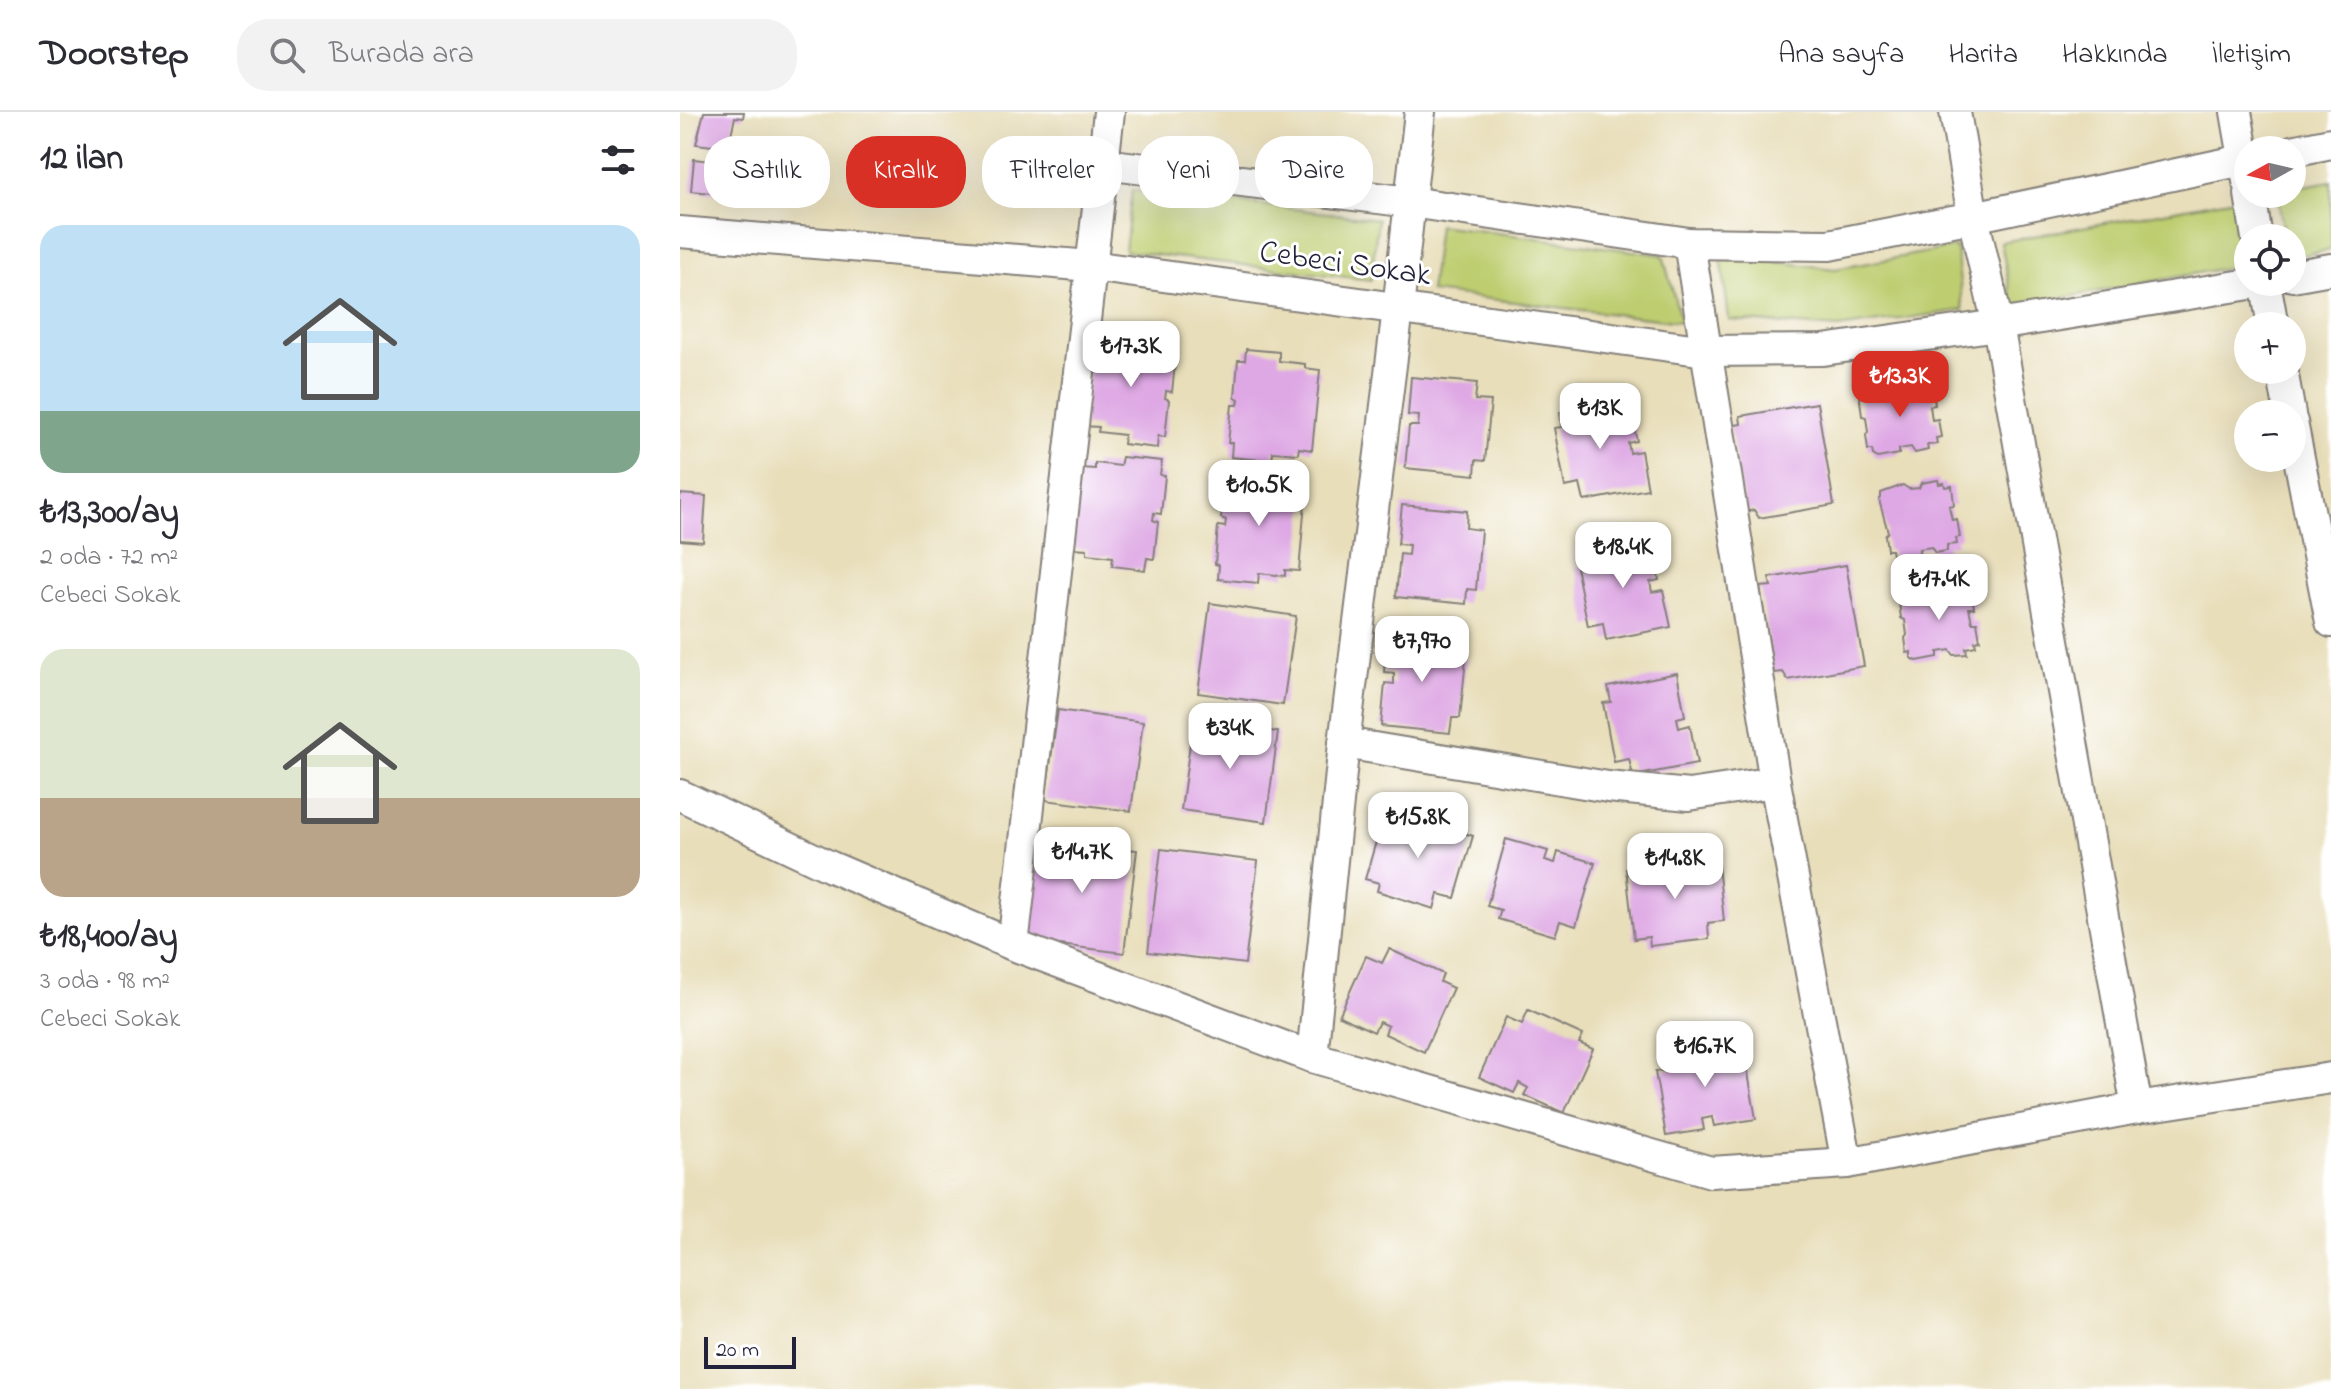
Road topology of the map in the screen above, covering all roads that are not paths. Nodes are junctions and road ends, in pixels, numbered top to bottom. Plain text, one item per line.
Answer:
1 (1109, 112) edge
2 (1420, 112) edge
3 (1955, 112) edge
4 (2236, 112) edge
5 (1107, 136) edge
6 (2241, 136) edge
7 (2331, 143) edge
8 (2306, 148) edge
9 (1122, 166) edge
10 (2234, 169) edge
11 (1410, 202) junction
12 (1098, 208) edge
13 (1973, 217) junction
14 (680, 232) edge
15 (1689, 243) junction
16 (1091, 266) junction
17 (2331, 269) edge
18 (2306, 273) edge
19 (2234, 287) edge
20 (1398, 309) junction
21 (1998, 325) junction
22 (1706, 351) junction
23 (2302, 472) edge
24 (2331, 622) edge
25 (1344, 743) junction
26 (1775, 782) junction
27 (680, 795) edge
28 (1013, 945) junction
29 (1312, 1057) junction
30 (2331, 1078) edge
31 (2137, 1108) junction
32 (1847, 1163) junction

1 - 5 street
2 - 11 street
3 - 13 street
4 - 6 street
7 - 8 street
9 - 11 street
10 - 13 street
11 - 15 street
11 - 20 street
12 - 16 street
13 - 15 street
13 - 21 street
14 - 16 street, Cebeci Sokak
15 - 22 street
16 - 20 street, Cebeci Sokak
16 - 28 street
17 - 18 street
19 - 21 street, Cebeci Sokak
20 - 22 street, Cebeci Sokak
20 - 25 street
21 - 22 street, Cebeci Sokak
21 - 31 street
22 - 26 street
23 - 24 street
25 - 26 street
25 - 29 street
26 - 32 street
27 - 28 street
28 - 29 street
29 - 32 street
30 - 31 street
31 - 32 street

